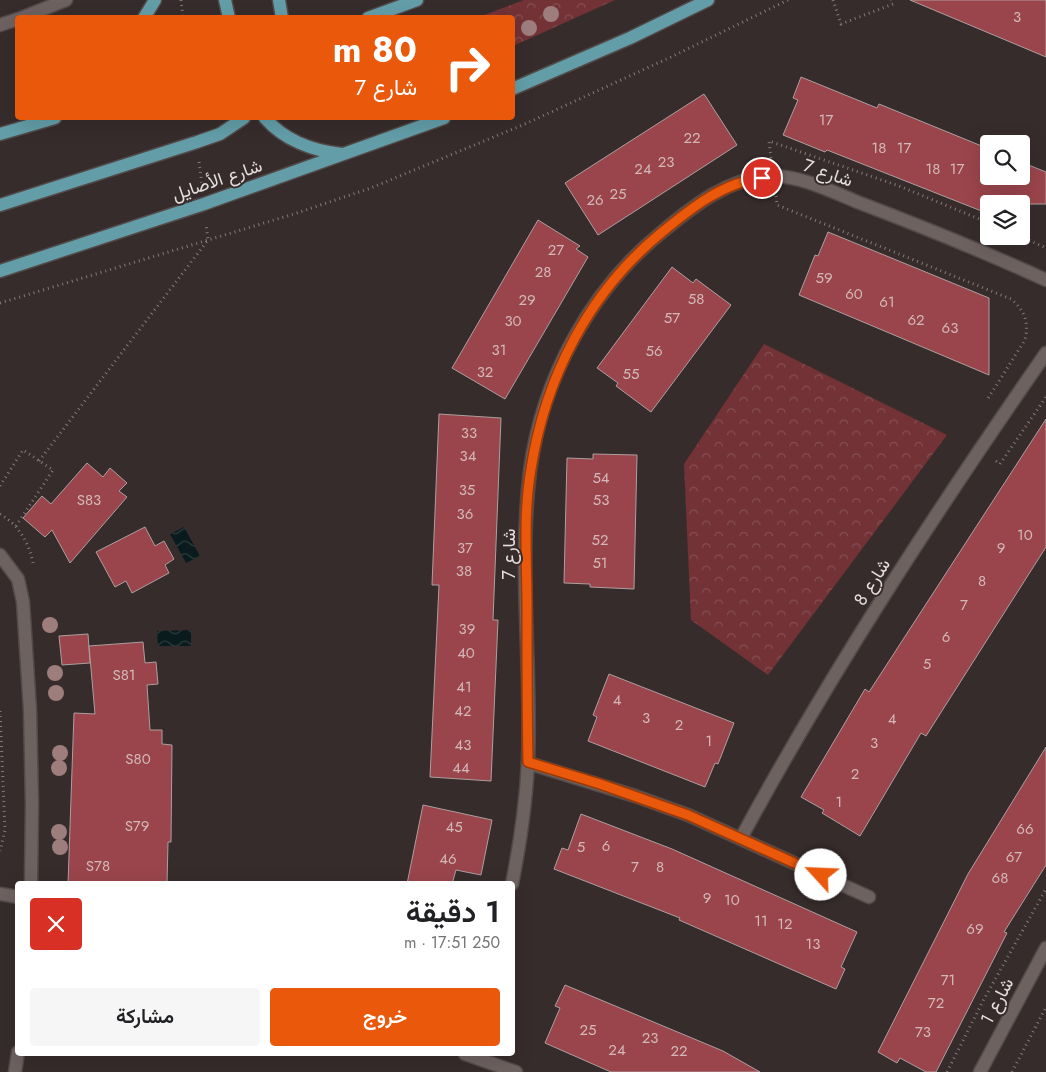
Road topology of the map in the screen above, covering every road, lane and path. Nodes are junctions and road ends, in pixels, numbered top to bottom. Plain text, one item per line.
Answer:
1 (66, 0) edge
2 (155, 0) edge
3 (181, 0) edge
4 (225, 0) edge
5 (280, 0) edge
6 (417, 0) edge
7 (708, 0) edge
8 (788, 0) edge
9 (832, 0) edge
10 (892, 2) edge
11 (27, 15) edge
12 (146, 15) edge
13 (183, 15) edge
14 (228, 15) edge
15 (282, 15) edge
16 (376, 15) edge
17 (15, 19) edge
18 (0, 25) edge
19 (515, 88) edge
20 (26, 120) edge
21 (48, 120) edge
22 (241, 120) edge
23 (267, 120) edge
24 (439, 120) edge
25 (13, 130) junction
26 (0, 134) edge
27 (197, 142) junction
28 (348, 154) junction
29 (774, 176) junction
30 (204, 204) junction
31 (0, 205) edge
32 (980, 219) edge
33 (208, 240) junction
34 (1030, 241) edge
35 (1046, 248) edge
36 (0, 271) edge
37 (1046, 280) edge
38 (0, 303) edge
39 (1046, 353) edge
40 (1046, 397) edge
41 (983, 405) dead end
42 (979, 449) junction
43 (39, 461) junction
44 (0, 486) edge
45 (16, 526) dead end
46 (0, 555) edge
47 (0, 711) edge
48 (528, 762) junction
49 (741, 838) junction
50 (0, 851) edge
51 (30, 881) edge
52 (512, 881) edge
53 (1046, 889) edge
54 (0, 894) edge
55 (15, 896) edge
56 (869, 897) dead end
57 (1046, 948) edge
58 (1046, 1007) edge
59 (17, 1056) edge
60 (474, 1056) edge
61 (15, 1072) edge
62 (516, 1072) edge
63 (947, 1072) edge
64 (980, 1072) edge
65 (1012, 1072) edge

1 - 11 street
2 - 12 main road
3 - 13 path
4 - 14 main road
5 - 15 main road
6 - 16 main road
7 - 19 main road
8 - 33 path
9 - 10 path
17 - 18 street
20 - 25 main road
21 - 25 main road
22 - 27 main road
23 - 28 main road
24 - 28 main road, شارع الأصايل
25 - 26 main road
27 - 30 path
27 - 31 main road
28 - 30 main road, شارع الأصايل
29 - 32 path
29 - 37 street, شارع 7
29 - 41 path
29 - 48 street, شارع 7
30 - 33 path
30 - 36 main road, شارع الأصايل
33 - 38 path
33 - 43 path
34 - 35 path
39 - 42 street, شارع 8
40 - 42 path
42 - 49 street, شارع 8
43 - 44 path
43 - 45 path
46 - 51 street
47 - 50 path
48 - 49 street
48 - 52 street, شارع 7
49 - 56 street
53 - 63 path
54 - 55 street
57 - 64 street, شارع 1
58 - 65 path
59 - 61 street
60 - 62 street

